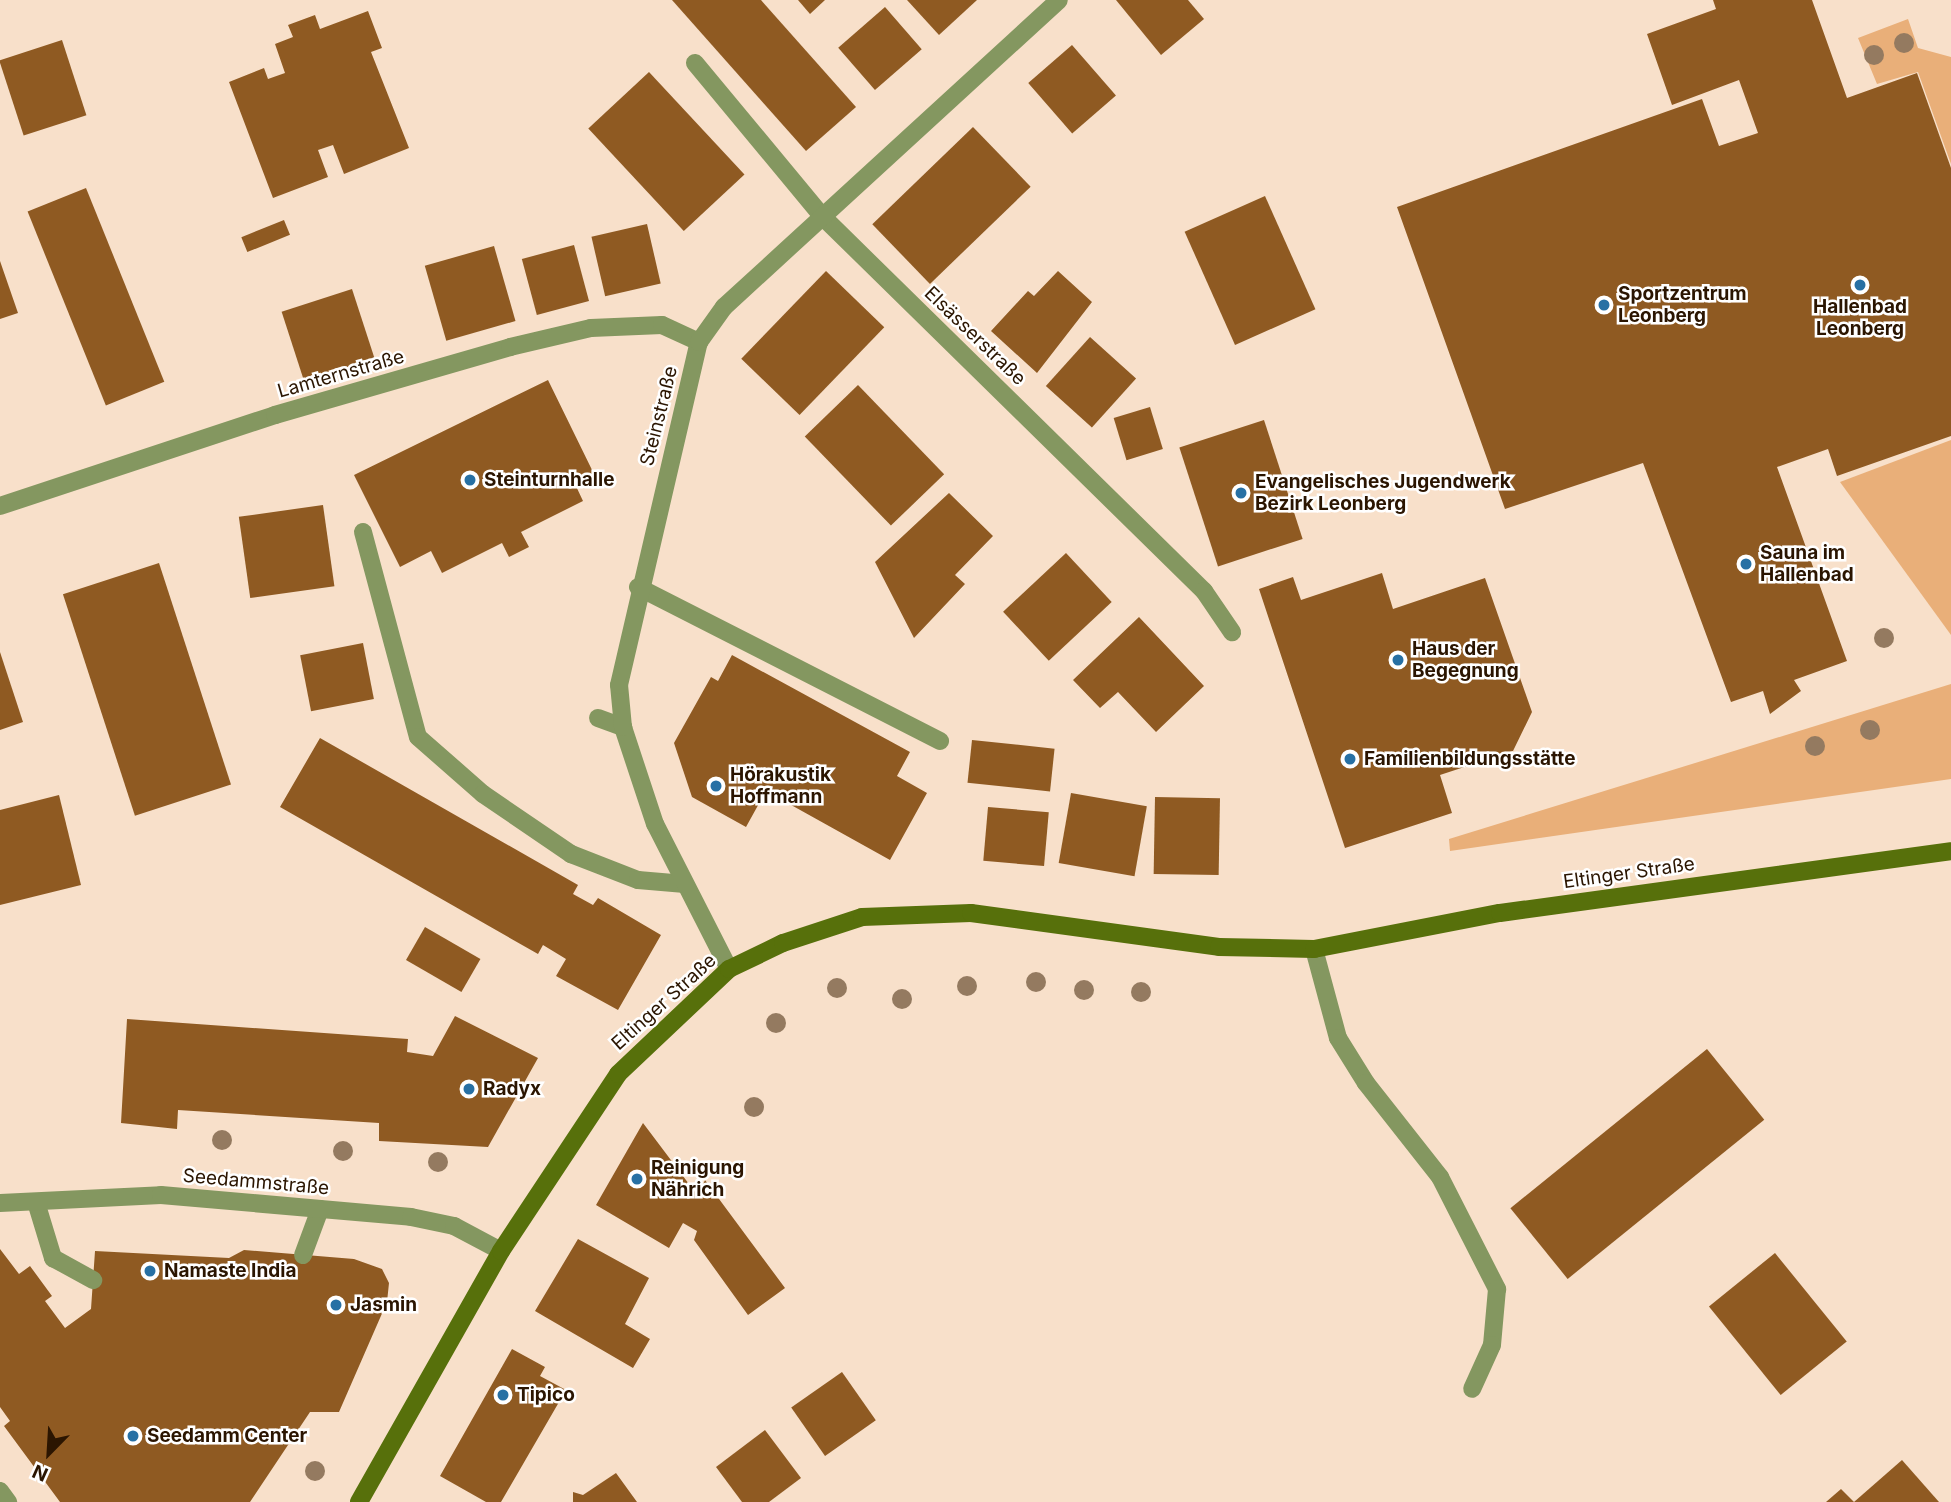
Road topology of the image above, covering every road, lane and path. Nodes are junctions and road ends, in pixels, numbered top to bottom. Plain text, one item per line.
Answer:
1 (1048, 3) edge
2 (695, 63) dead end
3 (823, 217) junction
4 (699, 342) junction
5 (0, 506) edge
6 (363, 532) dead end
7 (638, 587) junction
8 (1232, 632) dead end
9 (598, 718) dead end
10 (622, 727) junction
11 (940, 741) dead end
12 (1951, 851) edge
13 (685, 884) junction
14 (1314, 948) junction
15 (729, 969) junction
16 (36, 1202) junction
17 (0, 1203) edge
18 (320, 1209) junction
19 (500, 1251) junction
20 (303, 1255) dead end
21 (93, 1280) dead end
22 (1472, 1389) dead end
23 (0, 1491) edge
24 (8, 1502) edge
25 (359, 1502) edge

1 - 3 street, Steinstraße
2 - 3 street, Elsässerstraße
3 - 4 street, Steinstraße
3 - 8 street, Elsässerstraße
4 - 5 street, Lamternstraße
4 - 7 street, Steinstraße
6 - 13 street
7 - 10 street, Steinstraße
7 - 11 street
9 - 10 street
10 - 13 street, Steinstraße
12 - 14 main road, Eltinger Straße
13 - 15 street, Steinstraße
14 - 15 main road, Eltinger Straße
14 - 22 street
15 - 19 main road, Eltinger Straße
16 - 17 street, Seedammstraße
16 - 18 street, Seedammstraße
16 - 21 street
18 - 19 street, Seedammstraße
18 - 20 street
19 - 25 main road, Eltinger Straße
23 - 24 street

